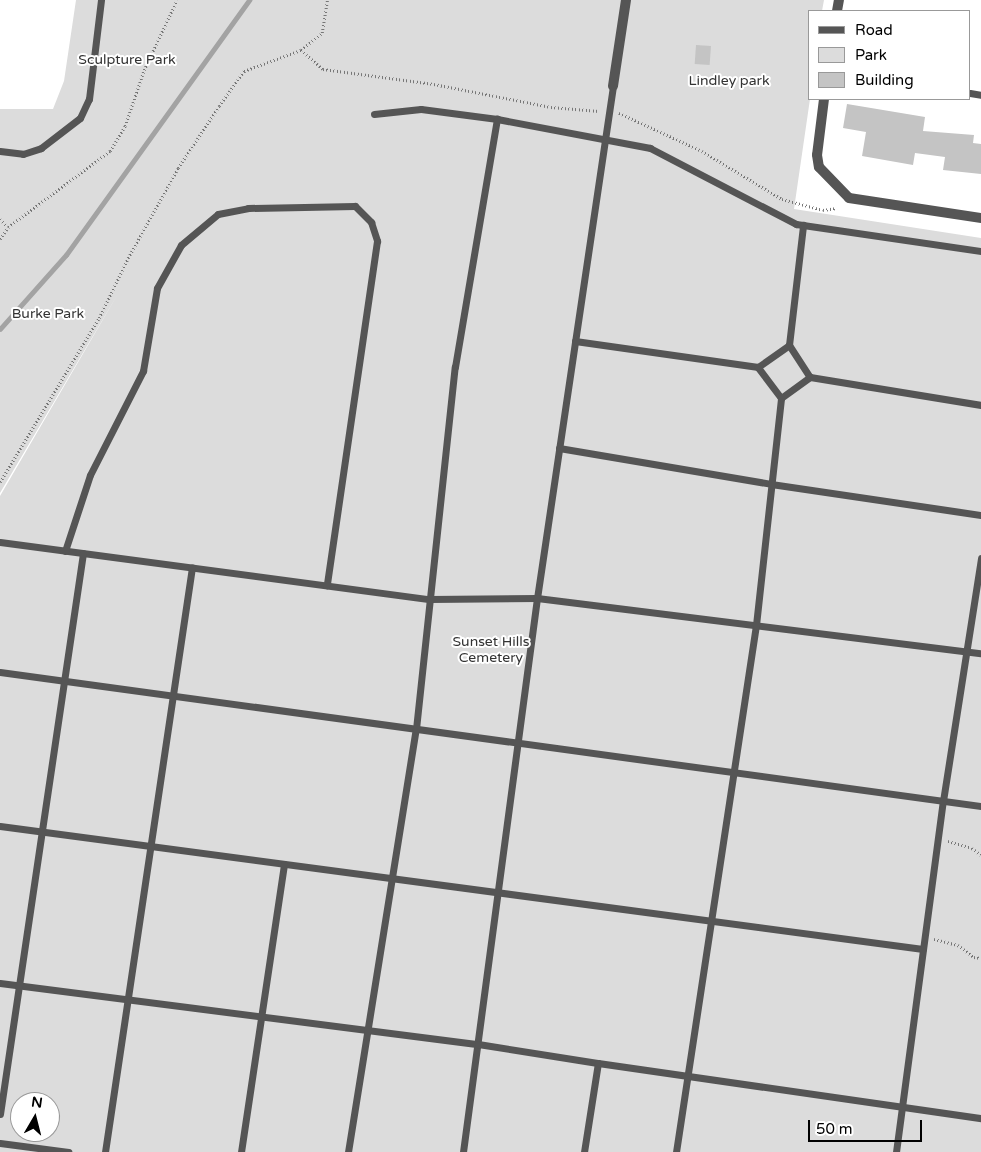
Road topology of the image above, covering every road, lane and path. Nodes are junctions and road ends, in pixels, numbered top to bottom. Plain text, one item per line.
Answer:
1 (101, 0) edge
2 (177, 0) edge
3 (327, 0) edge
4 (626, 0) edge
5 (613, 86) joint
6 (824, 100) edge
7 (374, 114) dead end
8 (497, 119) junction
9 (605, 138) junction
10 (0, 151) edge
11 (981, 218) edge
12 (0, 219) edge
13 (803, 225) junction
14 (8, 228) junction
15 (0, 238) edge
16 (981, 251) edge
17 (575, 341) junction
18 (789, 345) junction
19 (758, 367) junction
20 (810, 377) junction
21 (781, 398) junction
22 (981, 405) edge
23 (559, 448) junction
24 (0, 482) edge
25 (771, 484) junction
26 (981, 515) edge
27 (0, 542) edge
28 (64, 551) junction
29 (83, 553) junction
30 (981, 558) edge
31 (192, 567) junction
32 (327, 585) junction
33 (537, 598) junction
34 (430, 599) junction
35 (756, 626) junction
36 (966, 651) junction
37 (981, 653) edge
38 (0, 672) edge
39 (65, 681) junction
40 (173, 696) junction
41 (416, 729) junction
42 (517, 743) junction
43 (733, 772) junction
44 (943, 801) junction
45 (981, 806) edge
46 (0, 826) edge
47 (42, 831) junction
48 (938, 838) junction
49 (151, 846) junction
50 (981, 855) edge
51 (284, 864) junction
52 (392, 878) junction
53 (498, 892) junction
54 (710, 920) junction
55 (925, 938) junction
56 (923, 949) junction
57 (981, 958) edge
58 (0, 983) edge
59 (19, 986) junction
60 (128, 999) junction
61 (261, 1016) junction
62 (368, 1030) junction
63 (478, 1044) junction
64 (598, 1063) junction
65 (687, 1076) junction
66 (903, 1107) junction
67 (0, 1114) edge
68 (981, 1118) edge
69 (0, 1143) edge
70 (68, 1152) edge
71 (105, 1152) edge
72 (241, 1152) edge
73 (348, 1152) edge
74 (463, 1152) edge
75 (584, 1152) edge
76 (676, 1152) edge
77 (896, 1152) edge

1 - 10 lane
2 - 14 path
3 - 24 path
4 - 5 street
5 - 9 lane
6 - 11 street
7 - 8 lane
8 - 9 lane
8 - 34 lane
9 - 13 lane
9 - 17 lane
12 - 14 path
13 - 16 lane
13 - 18 lane
14 - 15 path
17 - 19 lane
17 - 23 lane
18 - 19 lane
18 - 20 lane
19 - 21 lane
20 - 21 lane
20 - 22 lane
21 - 25 lane
23 - 25 lane
23 - 33 lane
25 - 26 lane
25 - 35 lane
27 - 28 lane
28 - 29 lane
28 - 32 lane
29 - 31 lane
29 - 39 lane
30 - 36 lane
31 - 32 lane
31 - 40 lane
32 - 34 lane
33 - 34 lane
33 - 35 lane
33 - 42 lane
34 - 41 lane
35 - 36 lane
35 - 43 lane
36 - 37 lane
36 - 44 lane
38 - 39 lane
39 - 40 lane
39 - 47 lane
40 - 41 lane
40 - 49 lane
41 - 42 lane
41 - 52 lane
42 - 43 lane
42 - 53 lane
43 - 44 lane
43 - 54 lane
44 - 45 lane
44 - 48 lane
46 - 47 lane
47 - 49 lane
47 - 59 lane
48 - 50 path
48 - 55 lane
49 - 51 lane
49 - 60 lane
51 - 52 lane
51 - 61 lane
52 - 53 lane
52 - 62 lane
53 - 54 lane
53 - 63 lane
54 - 56 lane
54 - 65 lane
55 - 56 lane
55 - 57 path
56 - 66 lane
58 - 59 lane
59 - 60 lane
59 - 67 lane
60 - 61 lane
60 - 71 lane
61 - 62 lane
61 - 72 lane
62 - 63 lane
62 - 73 lane
63 - 64 lane
63 - 74 lane
64 - 65 lane
64 - 75 lane
65 - 66 lane
65 - 76 lane
66 - 68 lane
66 - 77 lane
69 - 70 lane

